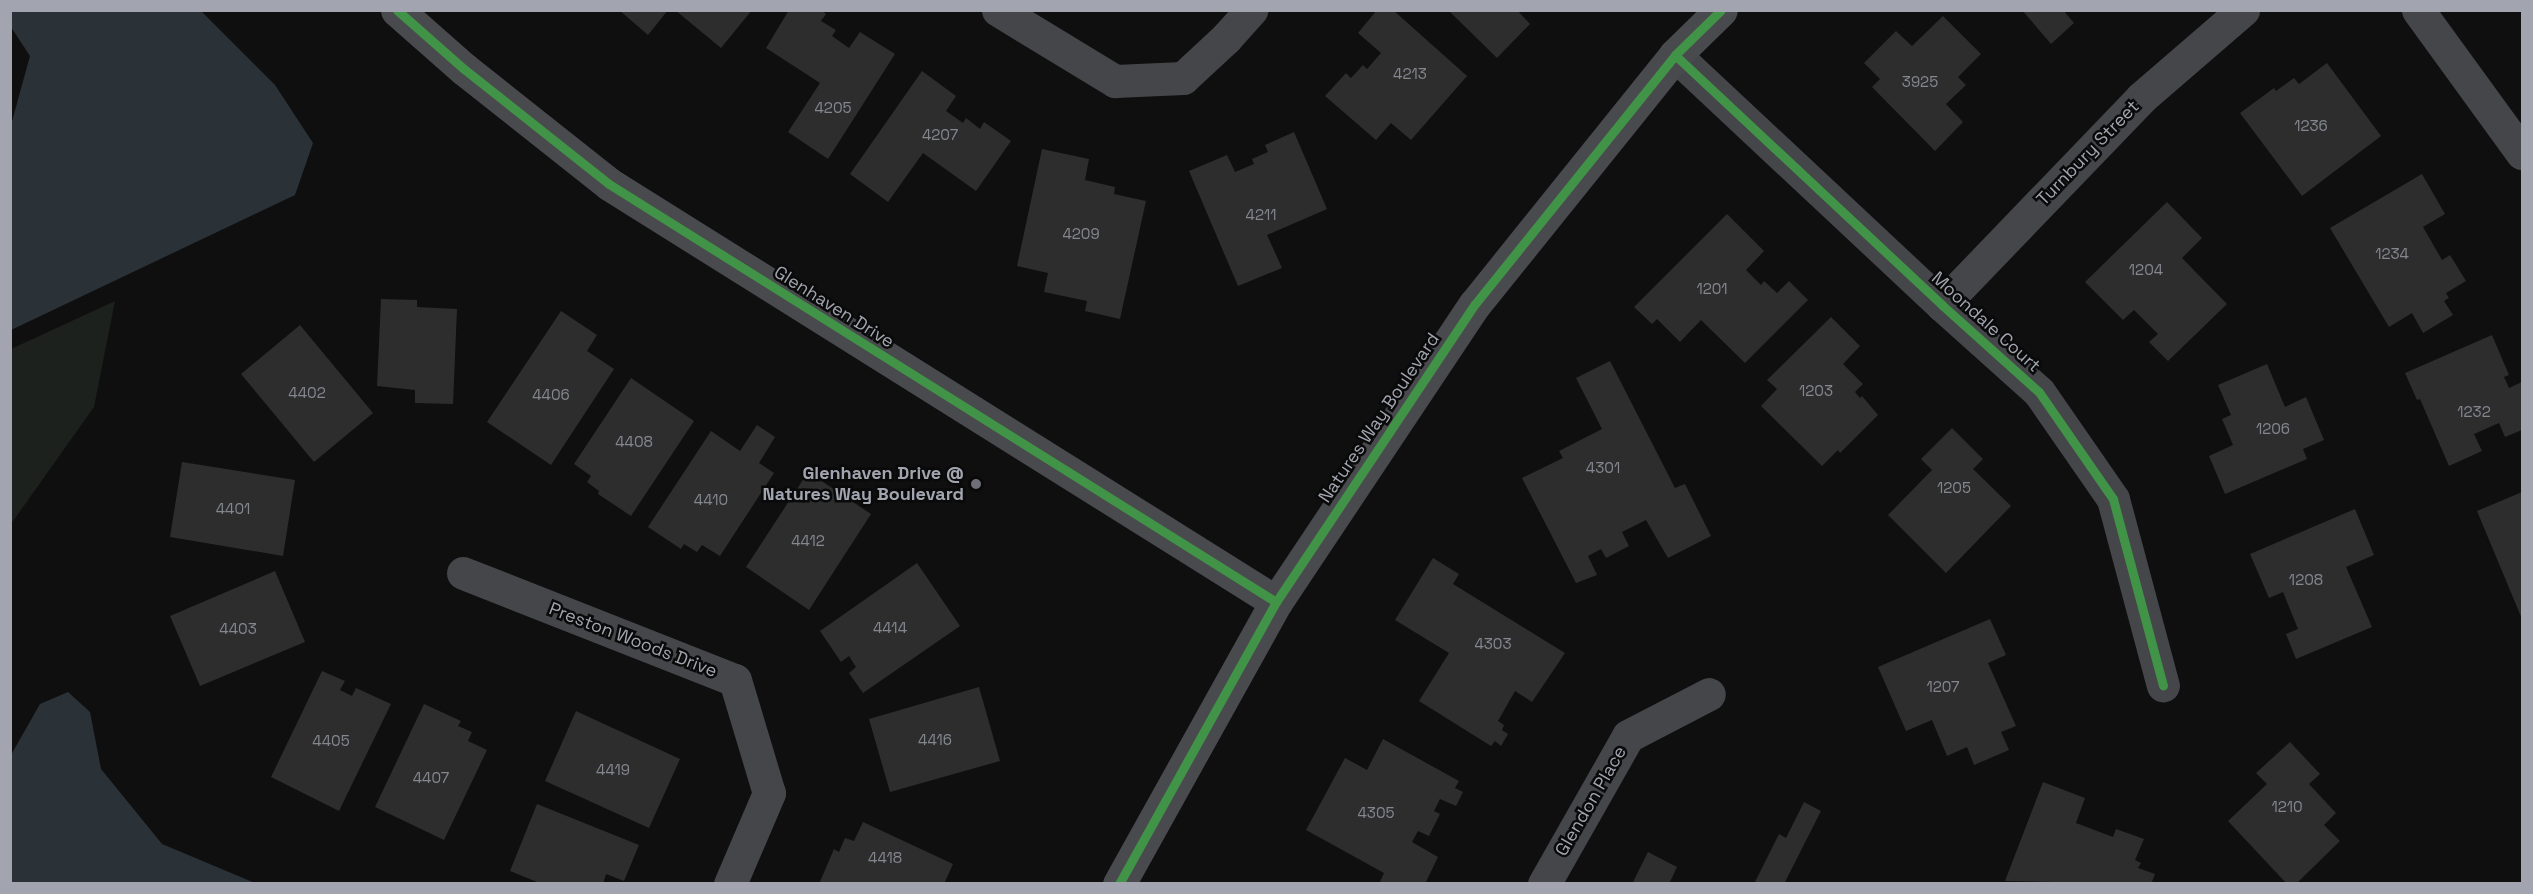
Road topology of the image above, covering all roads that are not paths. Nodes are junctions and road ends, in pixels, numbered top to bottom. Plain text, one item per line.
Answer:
1 (397, 10) edge
2 (998, 10) edge
3 (1251, 10) edge
4 (1721, 10) edge
5 (2243, 10) edge
6 (2418, 10) edge
7 (1675, 56) junction
8 (2523, 153) edge
9 (1942, 305) junction
10 (463, 573) dead end
11 (1276, 602) junction
12 (2163, 685) dead end
13 (1709, 694) dead end
14 (730, 884) edge
15 (1119, 884) edge
16 (1544, 884) edge

1 - 11 street, Glenhaven Drive
2 - 3 street
4 - 7 street, Natures Way Boulevard
5 - 9 street, Turnbury Street
6 - 8 street
7 - 9 street, Moondale Court
7 - 11 street, Natures Way Boulevard
9 - 12 street, Moondale Court
10 - 14 street, Preston Woods Drive
11 - 15 street, Natures Way Boulevard
13 - 16 street, Glendon Place

